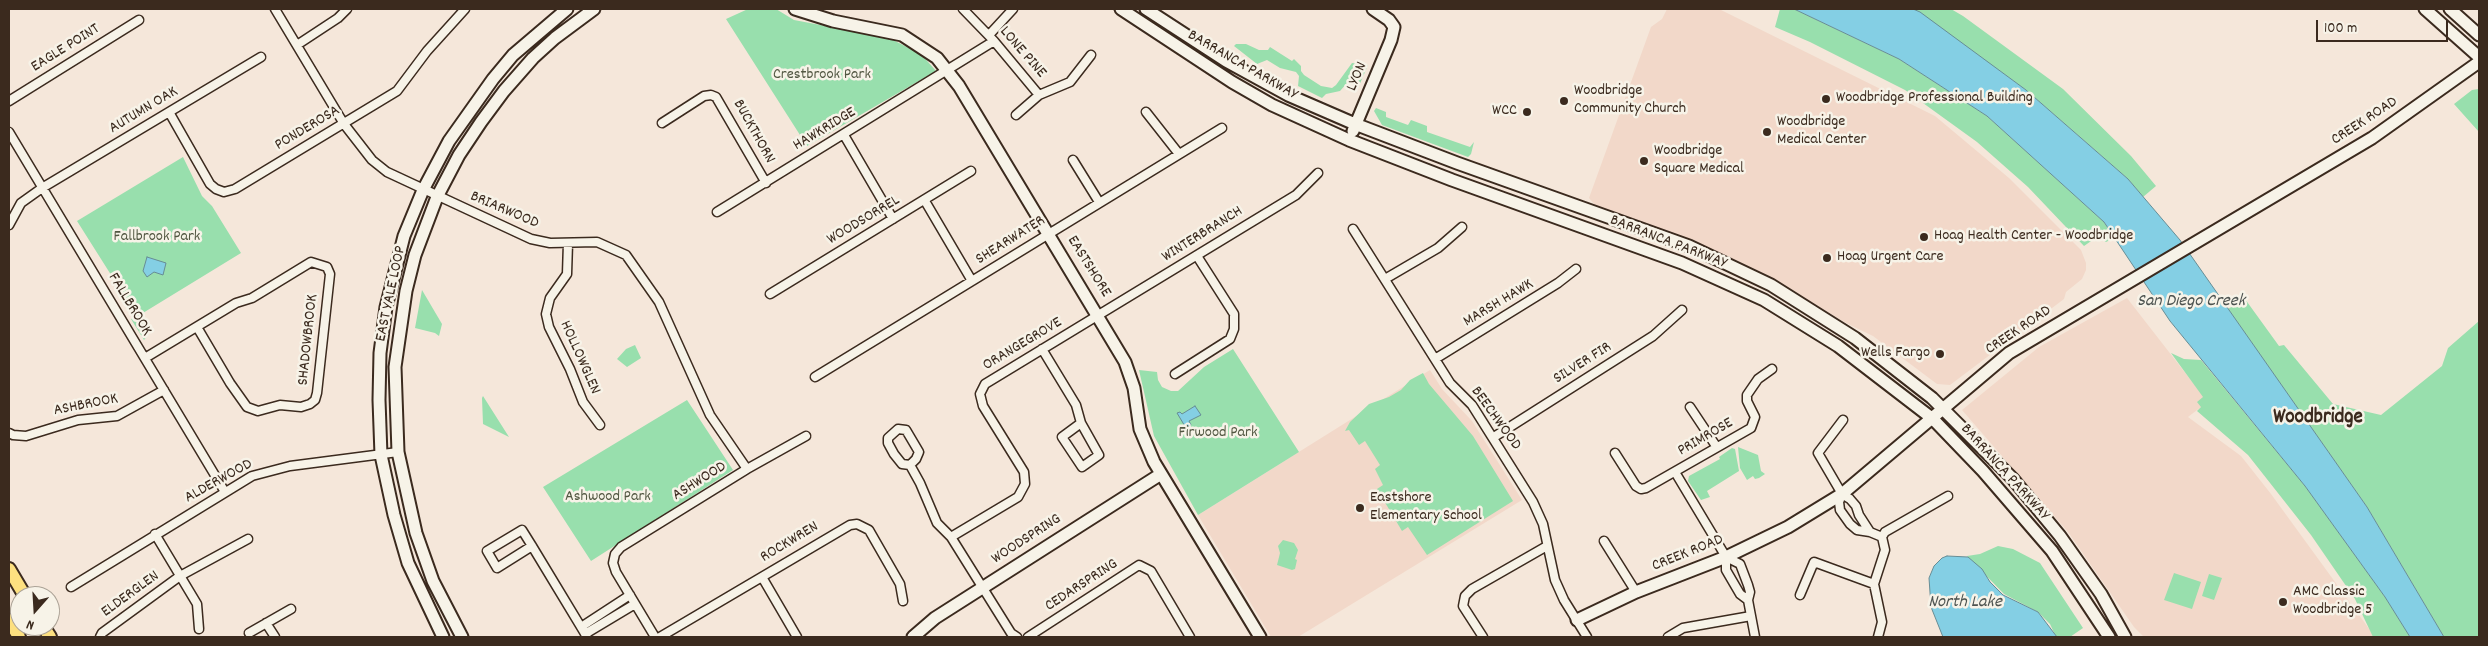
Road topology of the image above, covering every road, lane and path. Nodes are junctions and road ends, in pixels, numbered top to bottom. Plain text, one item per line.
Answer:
1 (275, 9) edge
2 (347, 9) edge
3 (465, 9) edge
4 (567, 9) edge
5 (594, 9) edge
6 (795, 9) edge
7 (963, 9) edge
8 (1013, 9) edge
9 (1121, 9) edge
10 (1372, 9) edge
11 (2425, 9) edge
12 (2450, 9) edge
13 (1150, 10) edge
14 (139, 20) dead end
15 (2479, 35) edge
16 (992, 38) junction
17 (297, 45) junction
18 (1091, 55) dead end
19 (261, 57) dead end
20 (2479, 57) edge
21 (2479, 62) edge
22 (948, 72) junction
23 (1039, 95) junction
24 (9, 101) edge
25 (168, 112) junction
26 (1146, 112) dead end
27 (1016, 115) dead end
28 (662, 123) dead end
29 (344, 124) junction
30 (1355, 124) junction
31 (1222, 128) dead end
32 (9, 132) edge
33 (844, 135) junction
34 (1349, 140) junction
35 (1179, 154) junction
36 (1073, 160) dead end
37 (971, 171) dead end
38 (1318, 174) dead end
39 (766, 183) junction
40 (42, 188) junction
41 (423, 190) junction
42 (438, 197) junction
43 (925, 201) junction
44 (1099, 202) junction
45 (717, 212) dead end
46 (893, 219) junction
47 (9, 225) edge
48 (1462, 227) dead end
49 (1641, 228) junction
50 (1353, 229) dead end
51 (1048, 234) junction
52 (568, 243) junction
53 (1634, 246) junction
54 (1196, 256) junction
55 (1576, 269) dead end
56 (1385, 279) junction
57 (972, 281) junction
58 (770, 294) dead end
59 (1682, 310) dead end
60 (1098, 315) junction
61 (197, 327) junction
62 (1042, 349) junction
63 (145, 358) junction
64 (1435, 359) junction
65 (1772, 369) dead end
66 (1175, 374) dead end
67 (815, 377) dead end
68 (164, 390) junction
69 (1690, 407) dead end
70 (1944, 410) junction
71 (1843, 420) dead end
72 (1933, 420) junction
73 (1081, 423) junction
74 (600, 425) dead end
75 (9, 432) edge
76 (806, 436) dead end
77 (1494, 437) junction
78 (1716, 446) junction
79 (398, 452) junction
80 (1615, 452) dead end
81 (381, 455) junction
82 (910, 465) junction
83 (747, 469) junction
84 (1675, 472) junction
85 (1161, 474) junction
86 (225, 492) junction
87 (1842, 494) junction
88 (1948, 496) dead end
89 (1860, 517) junction
90 (1850, 524) junction
91 (1870, 532) junction
92 (155, 534) junction
93 (951, 537) junction
94 (1882, 537) junction
95 (248, 539) dead end
96 (1604, 541) dead end
97 (532, 546) junction
98 (1547, 546) junction
99 (1726, 557) junction
100 (9, 569) edge
101 (180, 576) junction
102 (762, 577) junction
103 (1746, 580) junction
104 (1874, 584) junction
105 (19, 586) edge
106 (1735, 586) junction
107 (71, 587) dead end
108 (983, 588) junction
109 (1636, 592) junction
110 (1800, 594) dead end
111 (630, 595) junction
112 (1748, 600) junction
113 (903, 601) dead end
114 (635, 604) junction
115 (291, 608) dead end
116 (1751, 616) junction
117 (9, 620) edge
118 (1577, 620) junction
119 (266, 623) junction
120 (580, 627) junction
121 (199, 629) dead end
122 (249, 633) dead end
123 (586, 636) edge
124 (19, 637) edge
125 (100, 637) edge
126 (275, 637) edge
127 (443, 637) edge
128 (462, 637) edge
129 (655, 637) edge
130 (660, 637) edge
131 (797, 637) edge
132 (913, 637) edge
133 (1017, 637) edge
134 (1028, 637) edge
135 (1190, 637) edge
136 (1260, 637) edge
137 (1483, 637) edge
138 (1587, 637) edge
139 (1668, 637) edge
140 (1754, 637) edge
141 (1878, 637) edge
142 (2109, 637) edge
143 (2125, 637) edge

1 - 17 street, BRIARWOOD
2 - 17 street
3 - 29 street, PONDEROSA
4 - 41 main road, EAST YALE LOOP
5 - 42 main road, EAST YALE LOOP
6 - 22 main road, EASTSHORE
7 - 16 street, LONE PINE
8 - 16 street, HAWKRIDGE
9 - 34 main road, BARRANCA PARKWAY
10 - 30 main road, LYON
11 - 20 main road
12 - 15 main road
13 - 30 main road, BARRANCA PARKWAY
14 - 24 street, EAGLE POINT
16 - 22 street, HAWKRIDGE
16 - 23 street, LONE PINE
17 - 29 street, BRIARWOOD
18 - 23 street
19 - 25 street, AUTUMN OAK
21 - 70 main road, CREEK ROAD
22 - 33 street, HAWKRIDGE
22 - 51 main road, EASTSHORE
23 - 27 street
25 - 29 street, PONDEROSA
25 - 40 street, AUTUMN OAK
26 - 35 street
28 - 39 street, BUCKTHORN
29 - 41 street, BRIARWOOD
30 - 34 main road, LYON
30 - 49 main road, BARRANCA PARKWAY
31 - 35 street, SHEARWATER
32 - 40 street, FALLBROOK
33 - 39 street, HAWKRIDGE
33 - 46 street
34 - 53 main road, BARRANCA PARKWAY
35 - 44 street, SHEARWATER
36 - 44 street
37 - 43 street, WOODSORREL
38 - 54 street, WINTERBRANCH
39 - 45 street, HAWKRIDGE
40 - 47 street, AUTUMN OAK
40 - 63 street, FALLBROOK
41 - 42 street, BRIARWOOD
41 - 81 main road, EAST YALE LOOP
42 - 52 street, BRIARWOOD
42 - 79 main road, EAST YALE LOOP
43 - 46 street, WOODSORREL
43 - 57 street
44 - 51 street, SHEARWATER
46 - 58 street, WOODSORREL
48 - 56 street
49 - 53 main road
49 - 70 main road, BARRANCA PARKWAY
50 - 56 street, BEECHWOOD
51 - 57 street, SHEARWATER
51 - 60 main road, EASTSHORE
52 - 74 street, HOLLOWGLEN
52 - 83 street, BRIARWOOD
53 - 72 main road, BARRANCA PARKWAY
54 - 60 street, WINTERBRANCH
54 - 66 street
55 - 64 street, MARSH HAWK
56 - 64 street, BEECHWOOD
57 - 67 street, SHEARWATER
59 - 77 street, SILVER FIR
60 - 62 street, ORANGEGROVE
60 - 85 main road, EASTSHORE
61 - 61 street, SHADOWBROOK
61 - 63 street, SHADOWBROOK
62 - 73 street
62 - 93 street, ORANGEGROVE
63 - 68 street, FALLBROOK
64 - 77 street, BEECHWOOD
65 - 78 street, PRIMROSE
68 - 75 street, ASHBROOK
68 - 86 street, FALLBROOK
69 - 78 street
70 - 72 main road, CREEK ROAD
70 - 143 main road, BARRANCA PARKWAY
71 - 87 street
72 - 87 main road, CREEK ROAD
72 - 142 main road, BARRANCA PARKWAY
73 - 73 street
76 - 83 street, ASHWOOD
77 - 98 street, BEECHWOOD
78 - 84 street, PRIMROSE
79 - 81 street, ALDERWOOD
79 - 128 main road, EAST YALE LOOP
80 - 84 street, PRIMROSE
81 - 86 street, ALDERWOOD
81 - 127 main road, EAST YALE LOOP
82 - 82 street
82 - 93 street
83 - 111 street, ASHWOOD
84 - 99 street
85 - 108 main road, WOODSPRING
85 - 136 main road, EASTSHORE
86 - 92 street, ALDERWOOD
87 - 89 street
87 - 90 street
87 - 99 main road, CREEK ROAD
88 - 94 street
89 - 90 street
89 - 91 street
90 - 91 street
91 - 94 street
92 - 101 street, ELDERGLEN
92 - 107 street, ALDERWOOD
93 - 108 street
94 - 104 street
95 - 101 street, ELDERGLEN
96 - 109 street
97 - 97 street
97 - 120 street
98 - 118 street, BEECHWOOD
98 - 137 street
99 - 103 street
99 - 106 street
99 - 109 main road, CREEK ROAD
100 - 105 main road
101 - 121 street, ELDERGLEN
101 - 125 street, ELDERGLEN
102 - 113 street, ROCKWREN
102 - 130 street, ROCKWREN
102 - 131 street
103 - 106 street
103 - 112 street
104 - 110 street
104 - 141 street
106 - 112 street
108 - 132 main road, WOODSPRING
108 - 133 street
109 - 118 main road, CREEK ROAD
111 - 114 street, ASHWOOD
111 - 120 street
112 - 116 street
114 - 123 street
114 - 129 street, ASHWOOD
115 - 119 street
116 - 139 street
116 - 140 street
117 - 124 main road
118 - 138 street, BEECHWOOD
119 - 122 street
119 - 126 street
120 - 123 street
134 - 135 street, CEDARSPRING

